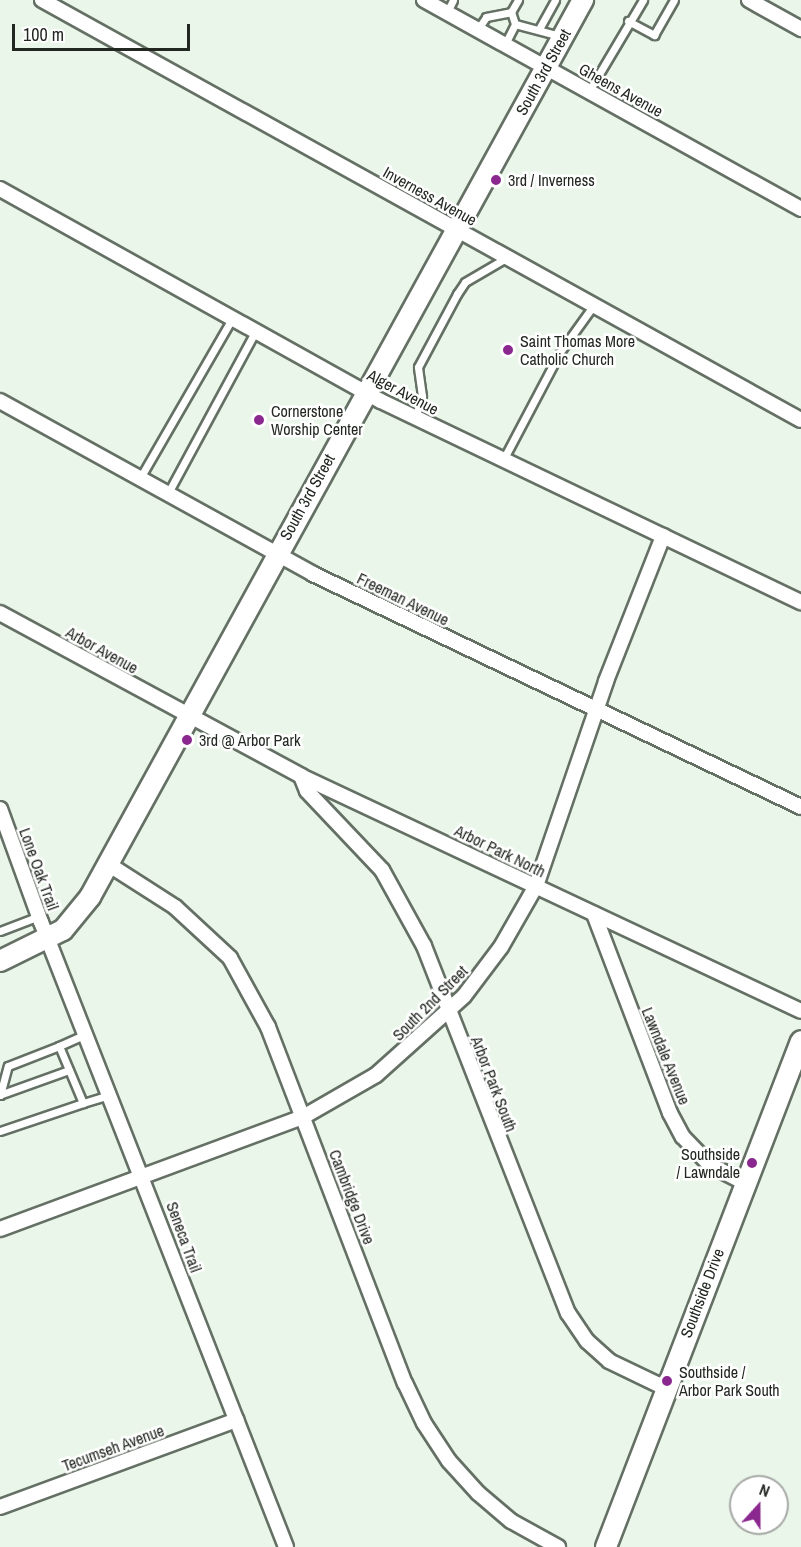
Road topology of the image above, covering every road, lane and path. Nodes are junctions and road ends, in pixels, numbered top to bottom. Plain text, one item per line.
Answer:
1 (42, 0) edge
2 (424, 0) edge
3 (583, 0) edge
4 (642, 0) edge
5 (674, 0) edge
6 (749, 0) edge
7 (520, 3) edge
8 (551, 3) edge
9 (450, 6) edge
10 (511, 12) junction
11 (628, 21) junction
12 (514, 24) junction
13 (478, 29) junction
14 (539, 29) junction
15 (801, 29) edge
16 (562, 37) junction
17 (505, 44) junction
18 (546, 67) junction
19 (589, 91) junction
20 (0, 189) edge
21 (801, 209) edge
22 (456, 229) junction
23 (506, 258) junction
24 (593, 306) junction
25 (233, 317) junction
26 (256, 330) junction
27 (366, 392) junction
28 (0, 401) edge
29 (414, 418) junction
30 (801, 420) edge
31 (503, 460) junction
32 (140, 478) junction
33 (168, 493) junction
34 (663, 536) junction
35 (277, 553) junction
36 (801, 602) edge
37 (0, 613) edge
38 (596, 709) junction
39 (187, 717) junction
40 (301, 776) junction
41 (801, 807) edge
42 (0, 809) edge
43 (108, 864) junction
44 (536, 886) junction
45 (594, 914) junction
46 (39, 916) junction
47 (0, 931) edge
48 (48, 940) junction
49 (0, 961) edge
50 (449, 1011) junction
51 (801, 1011) edge
52 (86, 1034) junction
53 (801, 1041) edge
54 (59, 1046) junction
55 (69, 1070) junction
56 (1, 1094) edge
57 (110, 1095) junction
58 (83, 1103) junction
59 (303, 1117) junction
60 (0, 1131) edge
61 (142, 1178) junction
62 (744, 1182) junction
63 (0, 1229) edge
64 (665, 1388) junction
65 (236, 1420) junction
66 (0, 1507) edge
67 (286, 1547) edge
68 (558, 1547) edge
69 (606, 1547) edge

1 - 22 street, Inverness Avenue
2 - 9 street, Gheens Avenue
3 - 16 street, South 3rd Street
4 - 11 lane
5 - 11 lane
6 - 15 street
7 - 10 lane
8 - 14 lane
9 - 13 street, Gheens Avenue
10 - 12 lane
10 - 13 lane
11 - 19 lane
12 - 14 lane
12 - 17 lane
13 - 17 street, Gheens Avenue
14 - 16 lane
16 - 18 street, South 3rd Street
17 - 18 street, Gheens Avenue
18 - 19 street, Gheens Avenue
18 - 22 street, South 3rd Street
19 - 21 street, Gheens Avenue
20 - 25 street, Alger Avenue
22 - 23 street, Inverness Avenue
22 - 27 street, South 3rd Street
23 - 24 street, Inverness Avenue
23 - 29 lane
24 - 30 street, Inverness Avenue
24 - 31 lane
25 - 26 street, Alger Avenue
25 - 32 lane
26 - 27 street, Alger Avenue
26 - 33 lane
27 - 29 street, Alger Avenue
27 - 35 street, South 3rd Street
28 - 32 street, Freeman Avenue
29 - 31 street, Alger Avenue
31 - 34 street, Alger Avenue
32 - 33 street, Freeman Avenue
33 - 35 street, Freeman Avenue
34 - 36 street, Alger Avenue
34 - 38 street, South 2nd Street
35 - 38 street, Freeman Avenue
35 - 39 street, South 3rd Street
37 - 39 street, Arbor Avenue
38 - 41 street, Freeman Avenue
38 - 44 street, South 2nd Street
39 - 40 street, Arbor Park North
39 - 43 street, South 3rd Street
40 - 44 street, Arbor Park North
40 - 50 street, Arbor Park South
42 - 46 street, Lone Oak Trail
43 - 48 street, South 3rd Street
43 - 59 street, Cambridge Drive
44 - 45 street, Arbor Park North
44 - 50 street, South 2nd Street
45 - 51 street, Arbor Park North
45 - 62 street, Lawndale Avenue
46 - 47 lane
46 - 48 street, Lone Oak Trail
48 - 49 street, South 3rd Street
48 - 52 street, Seneca Trail
50 - 59 street, South 2nd Street
50 - 64 street, Arbor Park South
52 - 54 lane
52 - 57 street, Seneca Trail
53 - 62 street, Southside Drive
54 - 55 lane
54 - 56 lane
55 - 56 lane
55 - 58 lane
57 - 58 lane
57 - 61 street, Seneca Trail
58 - 60 lane
59 - 61 street, South 2nd Street
59 - 68 street, Cambridge Drive
61 - 63 street, South 2nd Street
61 - 65 street, Seneca Trail
62 - 64 street, Southside Drive
64 - 69 street, Southside Drive
65 - 66 street, Tecumseh Avenue
65 - 67 street, Seneca Trail

